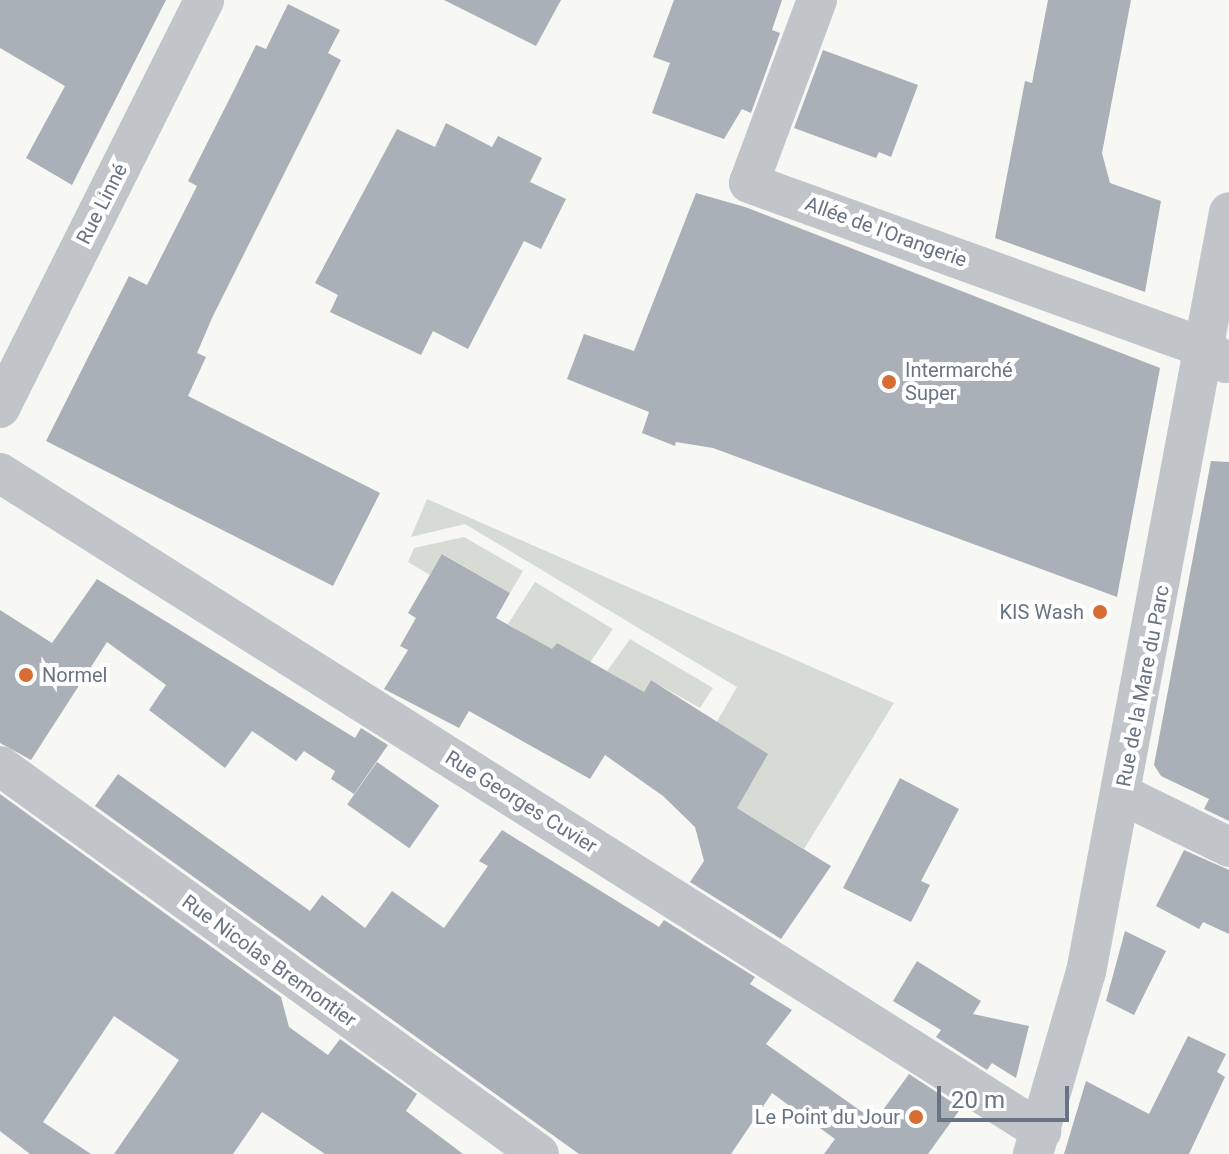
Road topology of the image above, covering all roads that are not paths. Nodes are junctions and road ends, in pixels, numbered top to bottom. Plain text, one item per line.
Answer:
1 (204, 0) edge
2 (817, 0) edge
3 (1229, 212) edge
4 (1218, 357) edge
5 (0, 408) edge
6 (0, 473) edge
7 (0, 766) edge
8 (1123, 795) junction
9 (1229, 847) edge
10 (1037, 1142) edge
11 (539, 1154) edge

1 - 5 street, Rue Linné
2 - 4 street, Allée de l'Orangerie
3 - 4 street, Rue de la Mare du Parc
4 - 8 street, Rue de la Mare du Parc
6 - 10 street, Rue Georges Cuvier
7 - 11 street, Rue Nicolas Bremontier
8 - 9 street
8 - 10 street, Rue de la Mare du Parc

